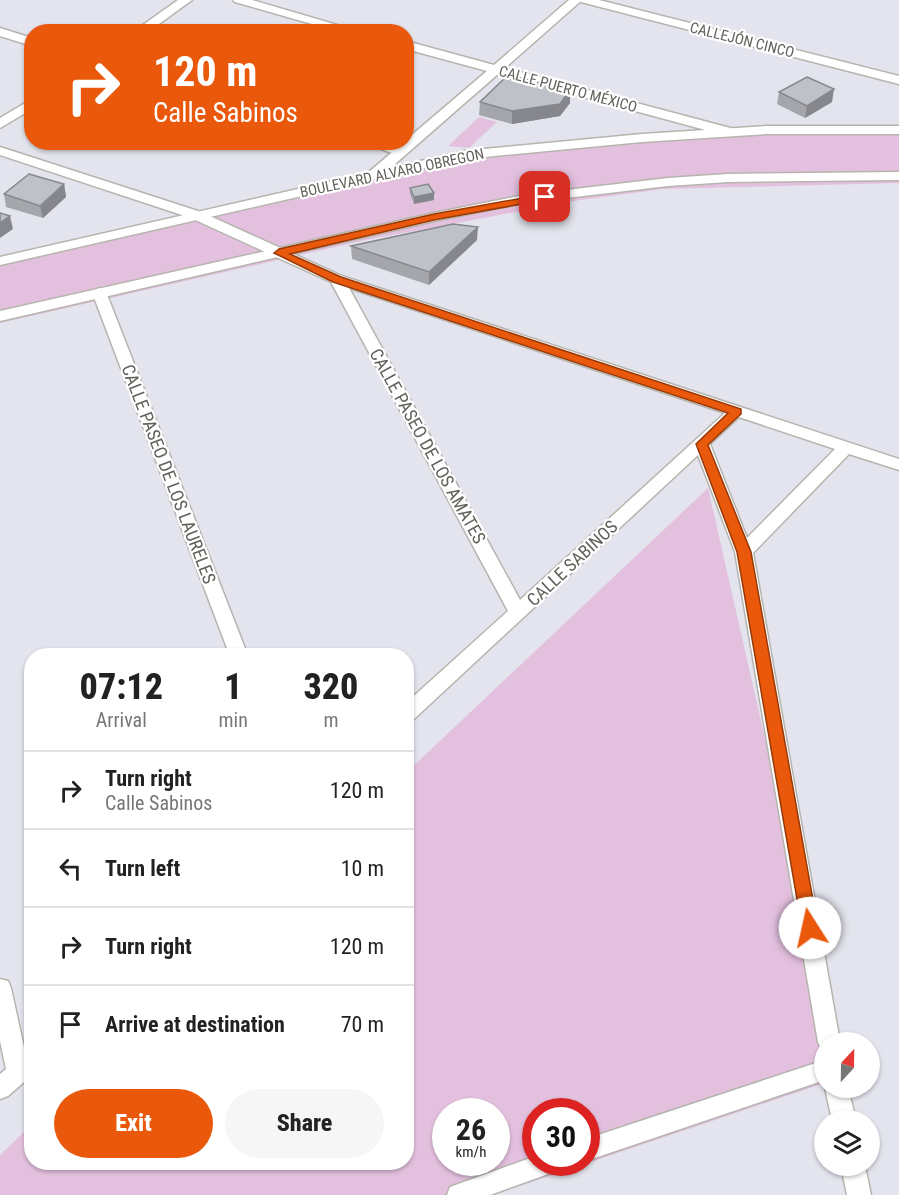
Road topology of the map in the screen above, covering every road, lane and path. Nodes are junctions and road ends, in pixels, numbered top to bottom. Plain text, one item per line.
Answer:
1 (186, 0) edge
2 (239, 0) edge
3 (576, 0) edge
4 (585, 0) edge
5 (151, 24) edge
6 (326, 24) edge
7 (0, 32) edge
8 (24, 40) edge
9 (414, 47) edge
10 (495, 69) junction
11 (899, 80) edge
12 (24, 108) edge
13 (0, 124) edge
14 (899, 130) edge
15 (729, 132) junction
16 (414, 140) edge
17 (394, 150) edge
18 (402, 150) edge
19 (0, 151) edge
20 (400, 152) junction
21 (374, 175) junction
22 (899, 176) edge
23 (196, 215) junction
24 (279, 253) junction
25 (0, 261) edge
26 (337, 279) junction
27 (99, 292) junction
28 (0, 316) edge
29 (736, 411) junction
30 (702, 444) junction
31 (846, 448) junction
32 (899, 465) edge
33 (744, 552) junction
34 (518, 612) junction
35 (236, 648) edge
36 (414, 708) edge
37 (0, 988) edge
38 (827, 1032) edge
39 (24, 1063) edge
40 (24, 1067) edge
41 (814, 1074) edge
42 (0, 1089) edge
43 (600, 1145) edge
44 (522, 1172) edge
45 (855, 1176) edge
46 (459, 1195) edge
47 (859, 1195) edge

1 - 5 street
2 - 6 street
3 - 10 street
4 - 11 street, CALLEJÓN CINCO
7 - 8 street
9 - 10 street, CALLE PUERTO MÉXICO
10 - 15 street, CALLE PUERTO MÉXICO
10 - 16 street
12 - 13 street
14 - 15 street, BOULEVARD ALVARO OBREGON
15 - 21 street, BOULEVARD ALVARO OBREGON
17 - 20 street
18 - 20 street
19 - 23 street
20 - 21 street
21 - 23 street, BOULEVARD ALVARO OBREGON
22 - 24 street
23 - 24 street
23 - 25 street, BOULEVARD ALVARO OBREGON
24 - 26 street
24 - 27 street
26 - 29 street
26 - 34 street, CALLE PASEO DE LOS AMATES
27 - 28 street
27 - 35 street, CALLE PASEO DE LOS LAURELES
29 - 30 street, CALLE SABINOS
29 - 31 street
30 - 33 street
30 - 34 street, CALLE SABINOS
31 - 32 street
31 - 33 street
33 - 38 street
34 - 36 street, CALLE SABINOS
37 - 39 street
40 - 42 street
41 - 43 street
44 - 46 street
45 - 47 street

